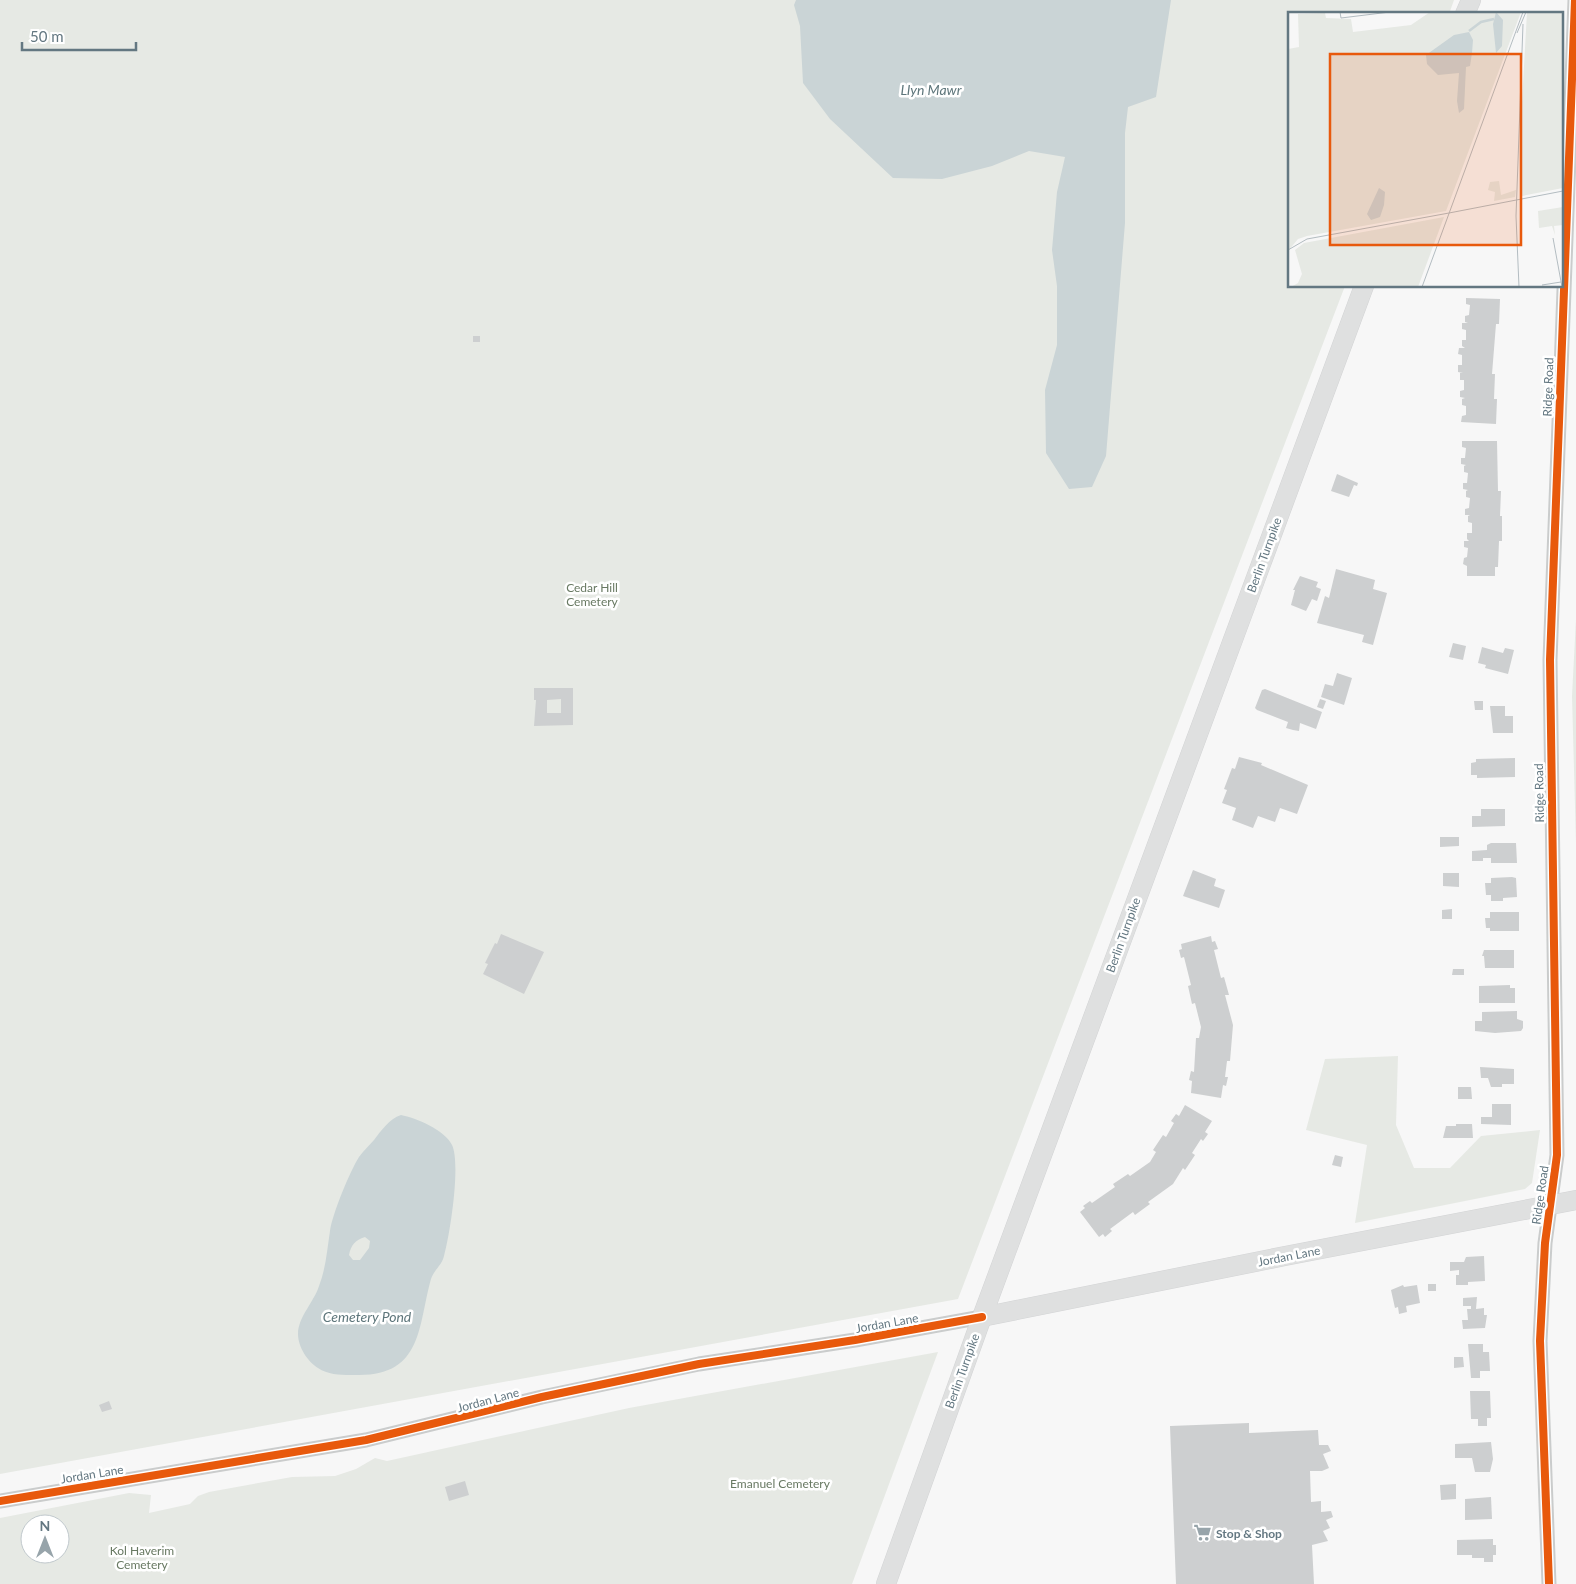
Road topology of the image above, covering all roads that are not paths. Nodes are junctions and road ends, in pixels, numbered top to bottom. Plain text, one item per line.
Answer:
1 (1471, 0) edge
2 (1575, 0) edge
3 (1466, 12) edge
4 (1363, 288) edge
5 (1576, 1200) edge
6 (1549, 1206) junction
7 (982, 1317) junction
8 (0, 1501) edge
9 (886, 1584) edge
10 (1549, 1584) edge

1 - 3 main road
2 - 6 street, Ridge Road
4 - 7 main road, Berlin Turnpike
5 - 6 main road, Jordan Lane
6 - 7 main road, Jordan Lane
6 - 10 street, Ridge Road
7 - 8 street, Jordan Lane
7 - 9 main road, Berlin Turnpike

